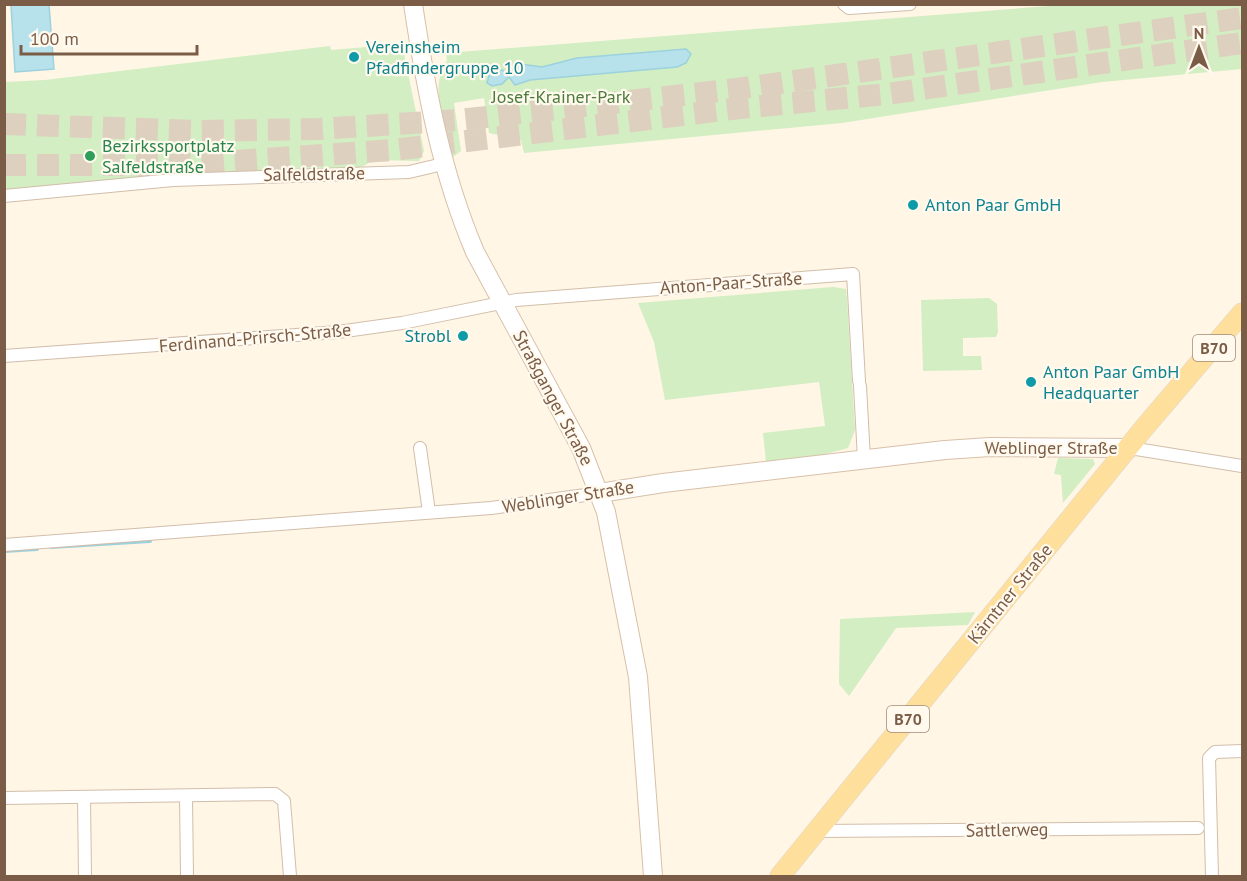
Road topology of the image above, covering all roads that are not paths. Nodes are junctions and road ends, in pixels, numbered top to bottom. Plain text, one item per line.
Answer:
1 (422, 4) edge
2 (844, 4) edge
3 (910, 4) edge
4 (413, 5) edge
5 (443, 164) junction
6 (4, 196) edge
7 (503, 303) junction
8 (1242, 313) edge
9 (4, 356) edge
10 (420, 448) dead end
11 (1130, 448) junction
12 (864, 459) junction
13 (1242, 466) edge
14 (600, 493) junction
15 (429, 512) junction
16 (4, 546) edge
17 (1242, 751) edge
18 (4, 798) edge
19 (84, 798) junction
20 (186, 798) junction
21 (1198, 828) dead end
22 (816, 831) junction
23 (85, 876) edge
24 (187, 876) edge
25 (290, 876) edge
26 (653, 876) edge
27 (780, 876) edge
28 (1212, 876) edge

1 - 4 street
2 - 3 street
4 - 5 street, Straßganger Straße
5 - 6 street, Salfeldstraße
5 - 7 street, Straßganger Straße
7 - 9 street, Ferdinand-Prirsch-Straße
7 - 12 street, Anton-Paar-Straße
7 - 14 street, Straßganger Straße
8 - 11 main road, Kärntner Straße / B70
10 - 15 street
11 - 12 street, Weblinger Straße
11 - 13 street
11 - 22 main road, Kärntner Straße / B70
12 - 14 street, Weblinger Straße
14 - 15 street, Weblinger Straße
14 - 26 street, Straßganger Straße
15 - 16 street, Weblinger Straße
17 - 28 street
18 - 19 street
19 - 20 street
19 - 23 street
20 - 24 street
20 - 25 street
21 - 22 street, Sattlerweg
22 - 27 main road, Kärntner Straße / B70

